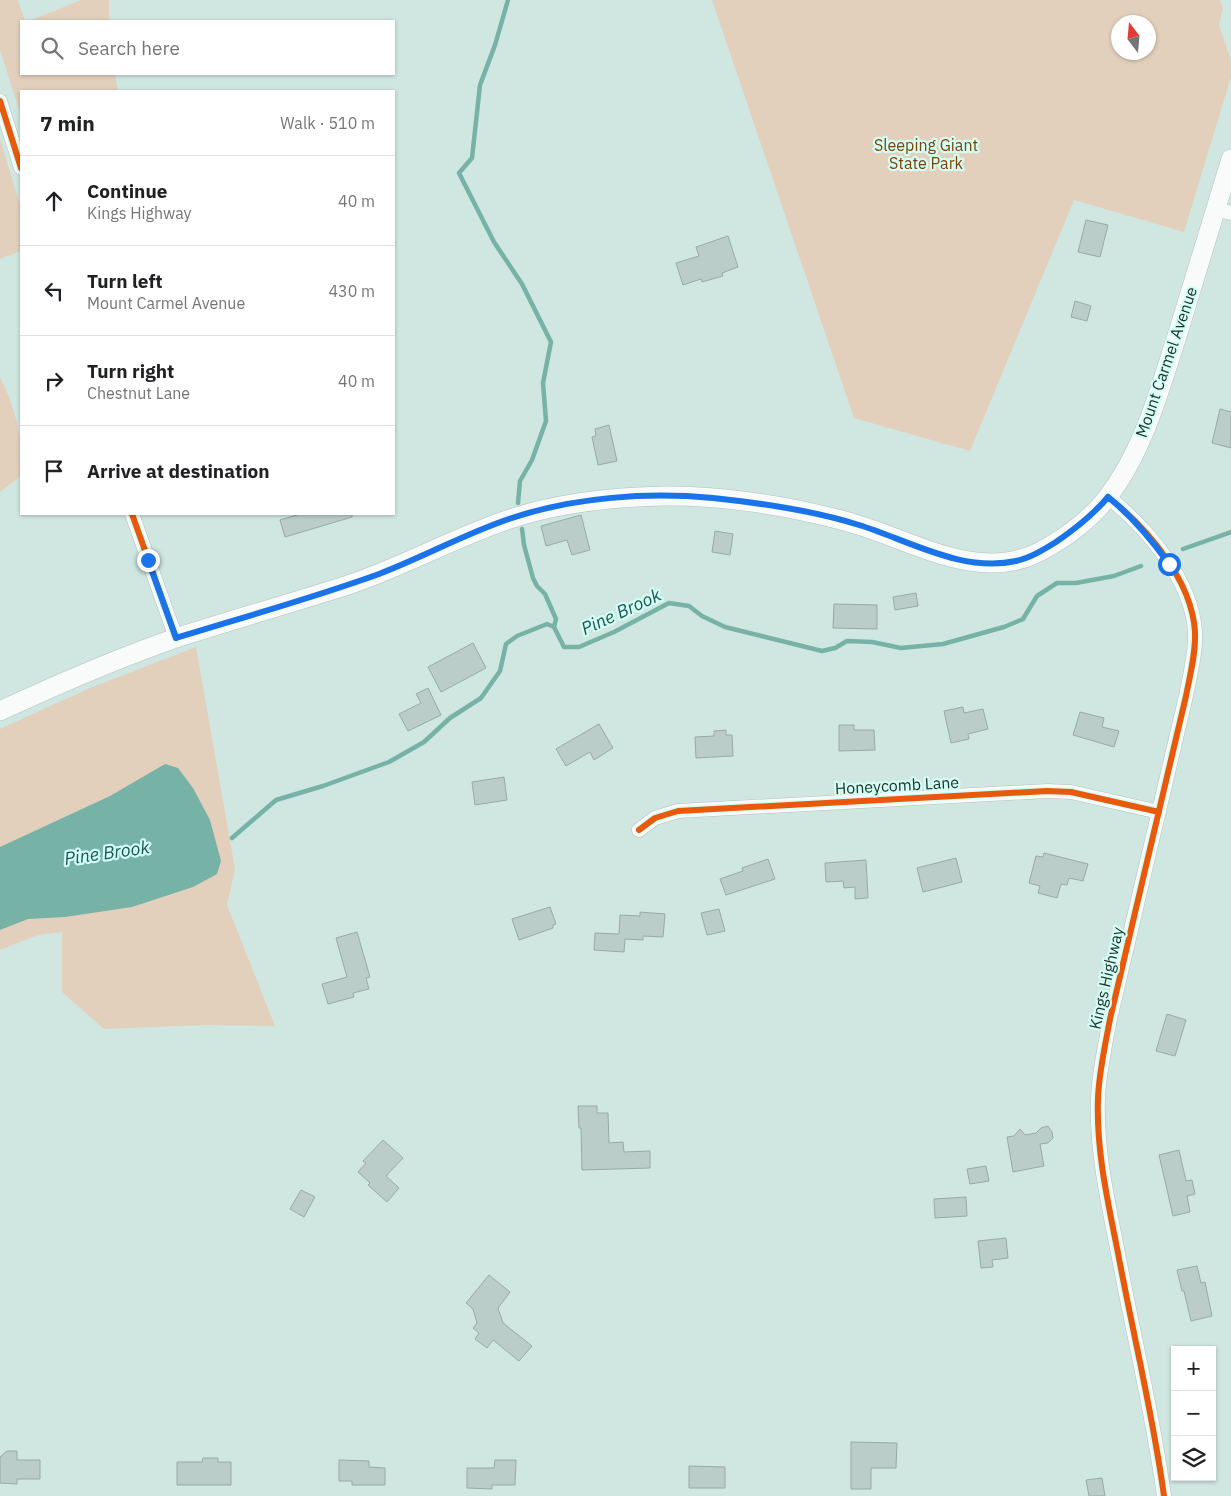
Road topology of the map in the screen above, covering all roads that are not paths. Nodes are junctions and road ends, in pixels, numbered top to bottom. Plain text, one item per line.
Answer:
1 (0, 101) edge
2 (1231, 158) edge
3 (20, 165) edge
4 (1224, 211) edge
5 (1108, 497) junction
6 (132, 515) edge
7 (176, 638) junction
8 (0, 711) edge
9 (1159, 812) junction
10 (639, 830) dead end
11 (1164, 1496) edge

1 - 3 street
2 - 4 main road, Mount Carmel Avenue
4 - 5 main road, Mount Carmel Avenue
5 - 7 main road, Mount Carmel Avenue
5 - 9 street, Kings Highway
6 - 7 street
7 - 8 main road, Mount Carmel Avenue
9 - 10 street, Honeycomb Lane
9 - 11 street, Kings Highway

